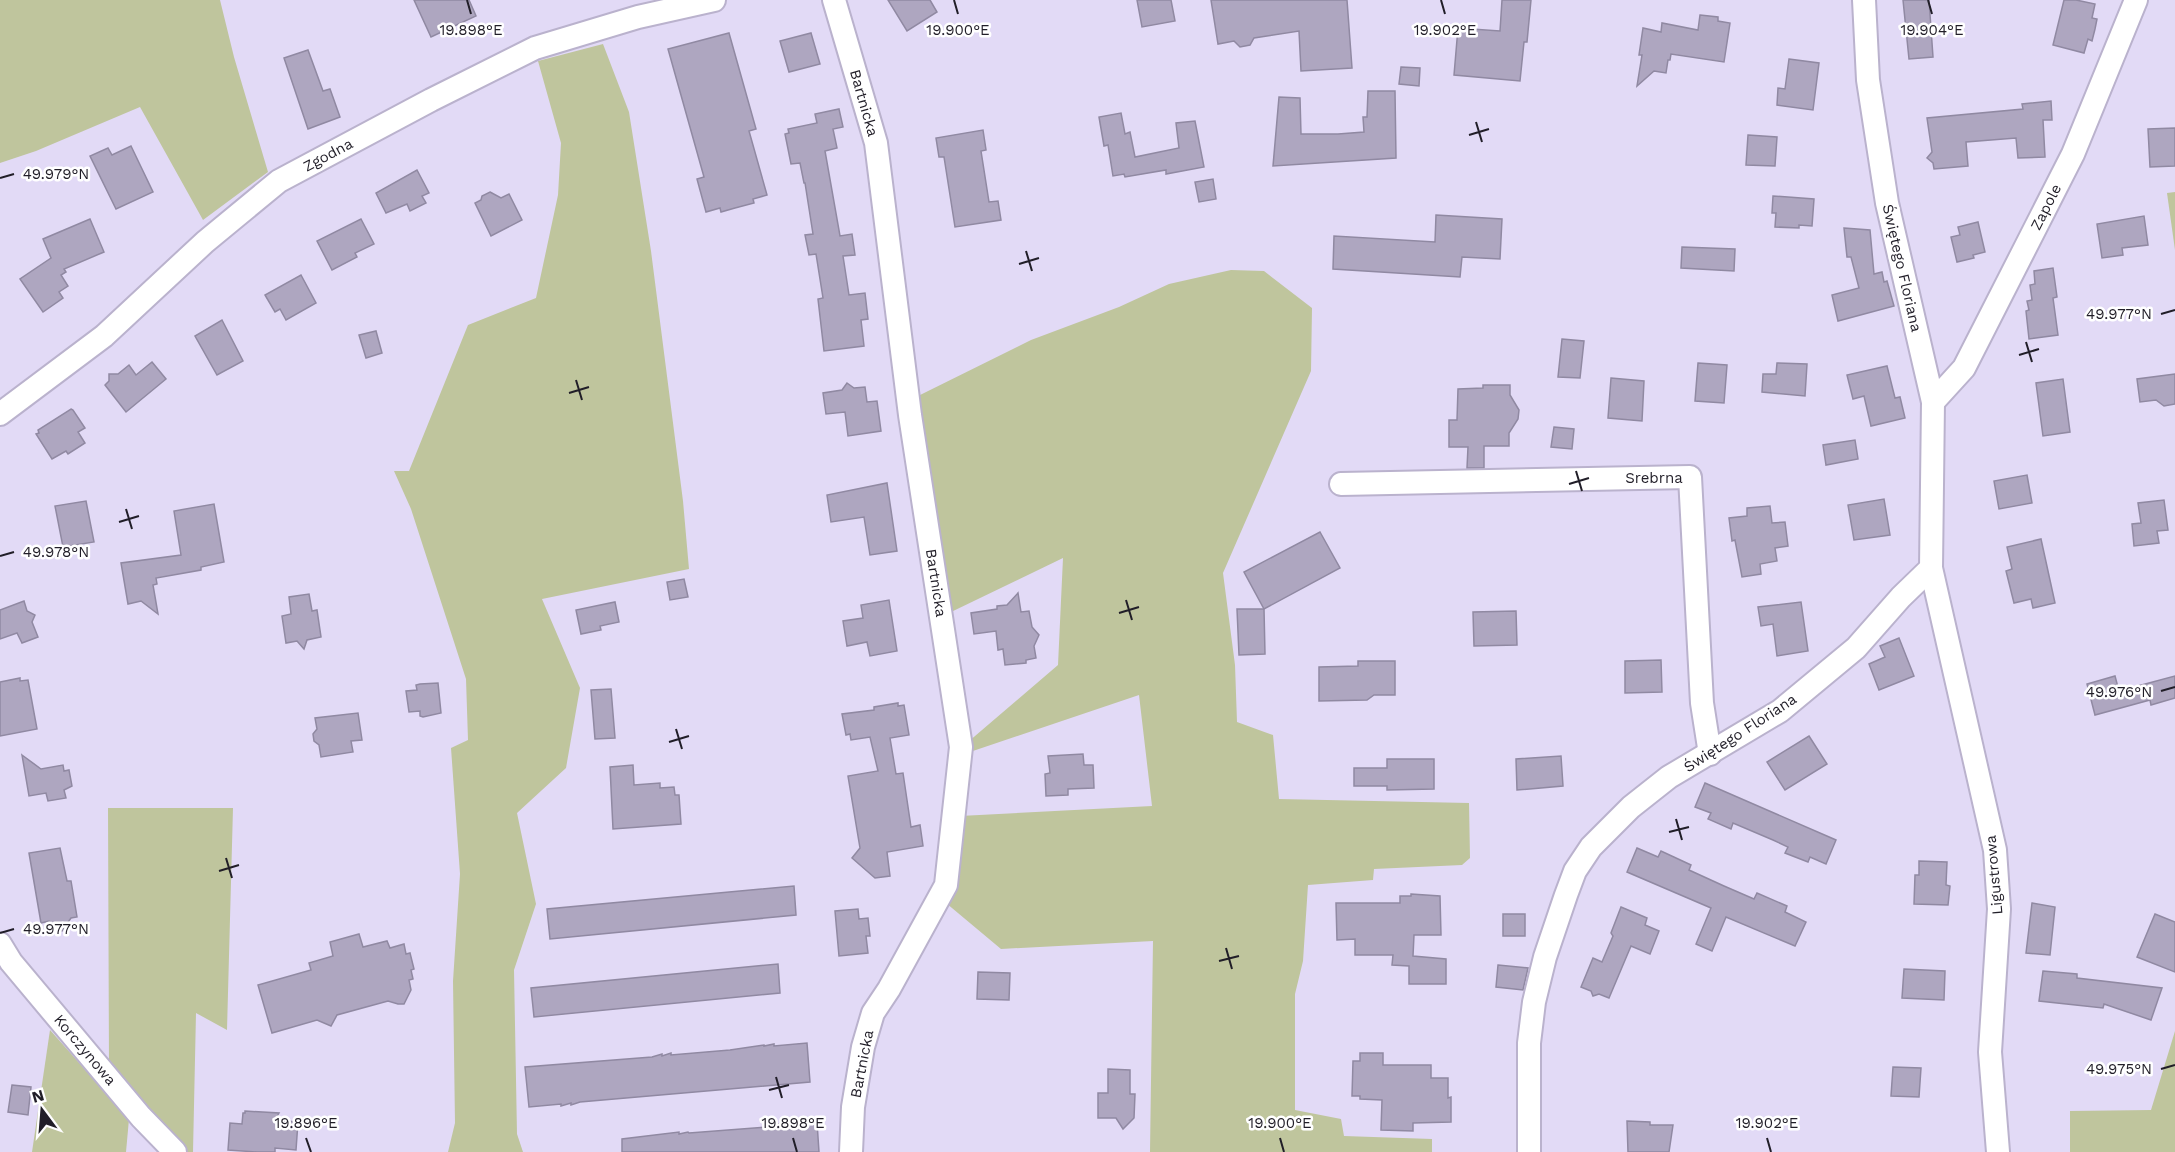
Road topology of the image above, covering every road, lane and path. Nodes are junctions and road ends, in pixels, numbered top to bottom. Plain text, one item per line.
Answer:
1 (714, 0) edge
2 (834, 0) edge
3 (1864, 0) edge
4 (2136, 0) edge
5 (1933, 402) junction
6 (0, 414) edge
7 (1341, 484) dead end
8 (1931, 568) junction
9 (1710, 754) junction
10 (0, 944) edge
11 (175, 1152) edge
12 (851, 1152) edge
13 (1529, 1152) edge
14 (1998, 1152) edge

1 - 6 street, Zgodna
2 - 12 street, Bartnicka
3 - 5 street, Świętego Floriana
4 - 5 street, Zapole
5 - 8 street, Świętego Floriana
7 - 9 street, Srebrna
8 - 9 street, Świętego Floriana
8 - 14 street, Ligustrowa
9 - 13 street, Świętego Floriana
10 - 11 street, Korczynowa

